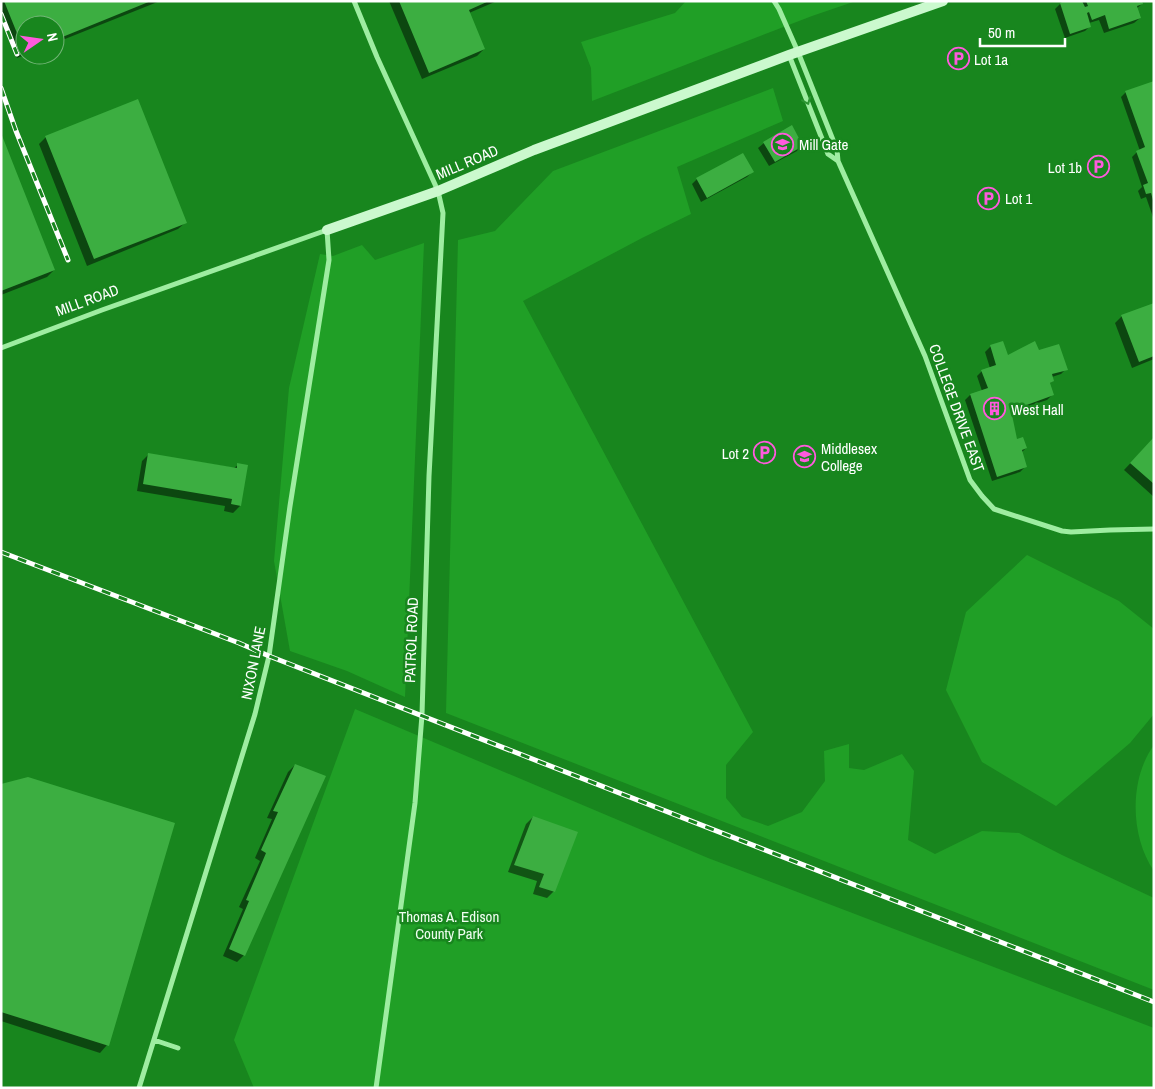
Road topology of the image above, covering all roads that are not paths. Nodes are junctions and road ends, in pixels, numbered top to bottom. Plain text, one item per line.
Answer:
1 (354, 1) edge
2 (774, 1) edge
3 (943, 1) edge
4 (794, 54) junction
5 (838, 162) junction
6 (438, 191) junction
7 (327, 230) junction
8 (1, 348) edge
9 (1154, 529) edge
10 (154, 1040) junction
11 (178, 1048) dead end
12 (140, 1088) edge
13 (376, 1088) edge

1 - 6 street, PATROL ROAD
2 - 4 street
3 - 4 street, MILL ROAD
4 - 5 street, COLLEGE DRIVE EAST
4 -> 5 street, COLLEGE DRIVE EAST
4 - 6 street, MILL ROAD
5 - 9 street, COLLEGE DRIVE EAST
6 - 7 street, MILL ROAD
6 - 13 street, PATROL ROAD
7 - 8 street, MILL ROAD
7 - 10 street, NIXON LANE
10 - 11 street
10 - 12 street, NIXON LANE

